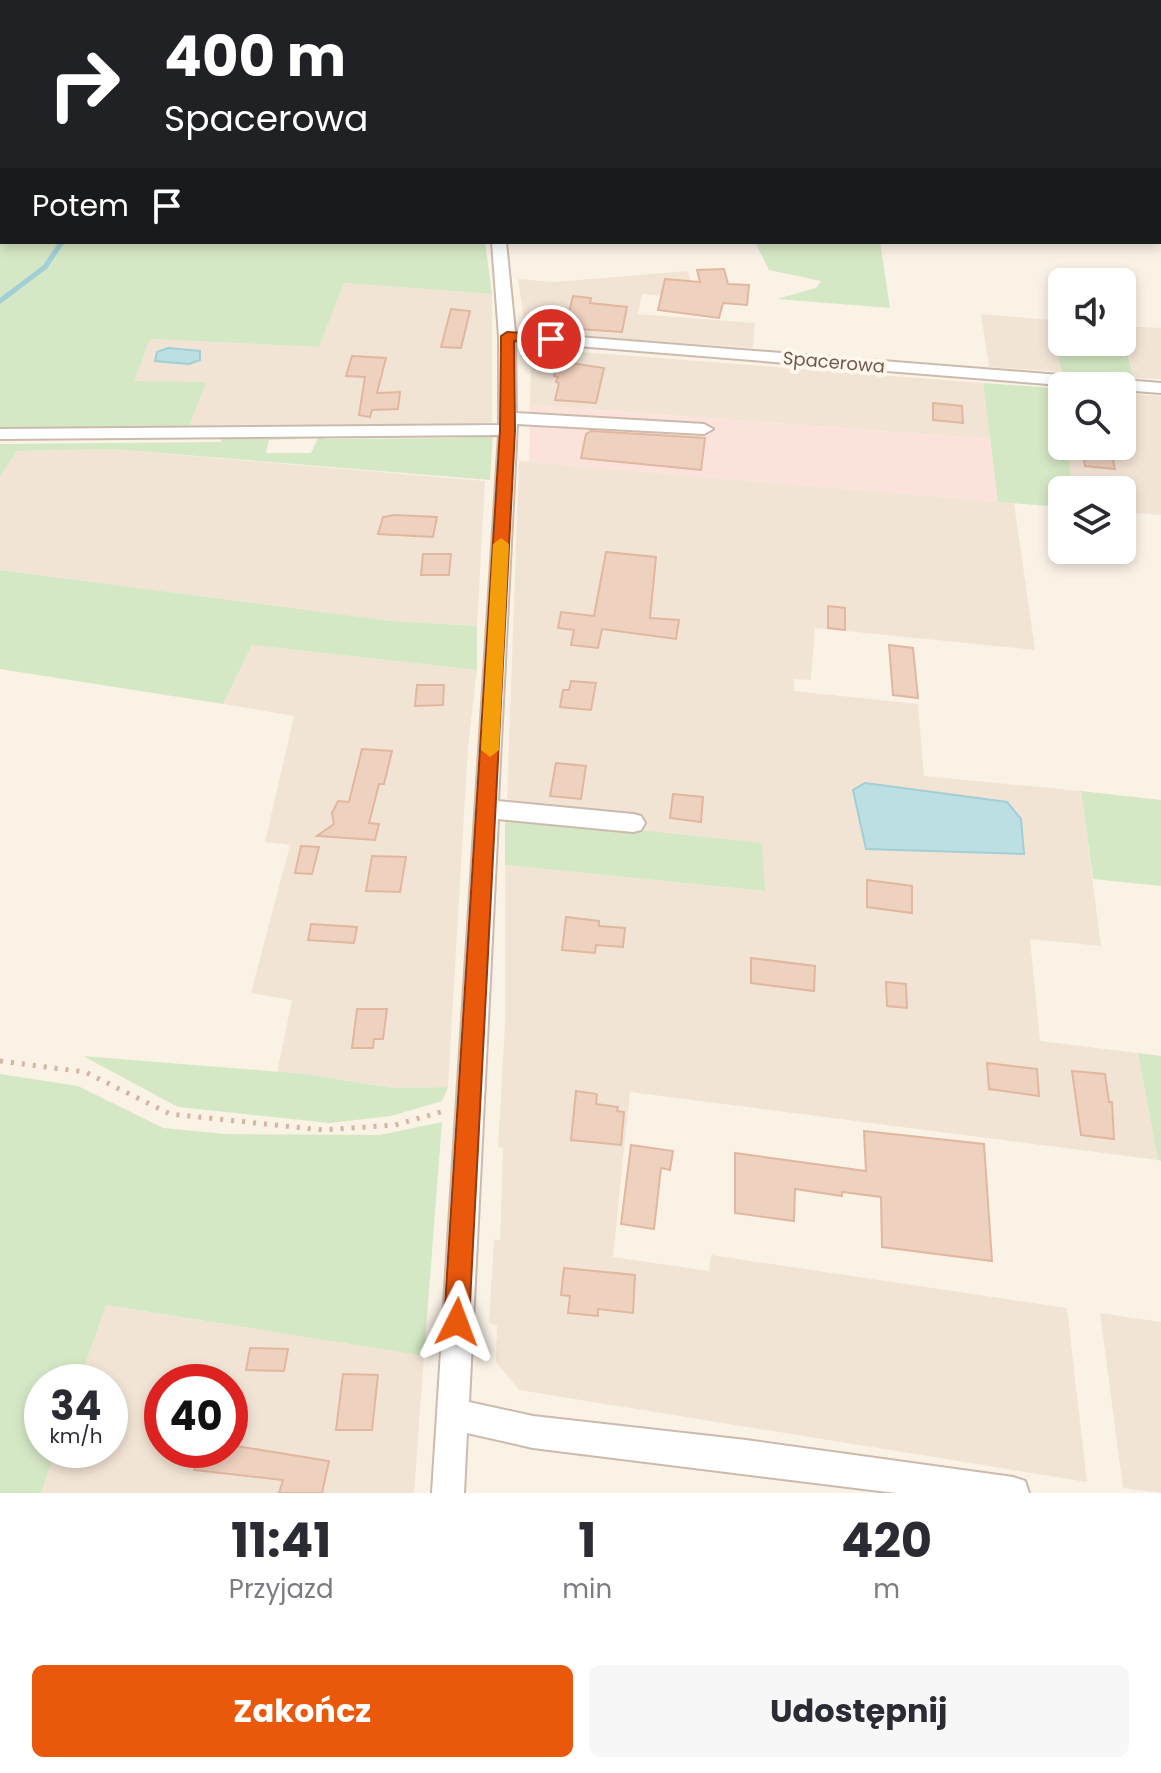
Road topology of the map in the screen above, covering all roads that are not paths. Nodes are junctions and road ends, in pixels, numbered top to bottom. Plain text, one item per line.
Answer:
1 (499, 244) edge
2 (507, 336) junction
3 (1161, 388) edge
4 (508, 424) junction
5 (704, 429) dead end
6 (0, 434) edge
7 (487, 809) junction
8 (633, 823) dead end
9 (452, 1414) junction
10 (448, 1493) edge
11 (1013, 1493) edge

1 - 2 street
2 - 3 street, Spacerowa
2 - 4 street
4 - 5 street
4 - 6 street
4 - 7 street
7 - 8 street
7 - 9 street
9 - 10 street
9 - 11 street

